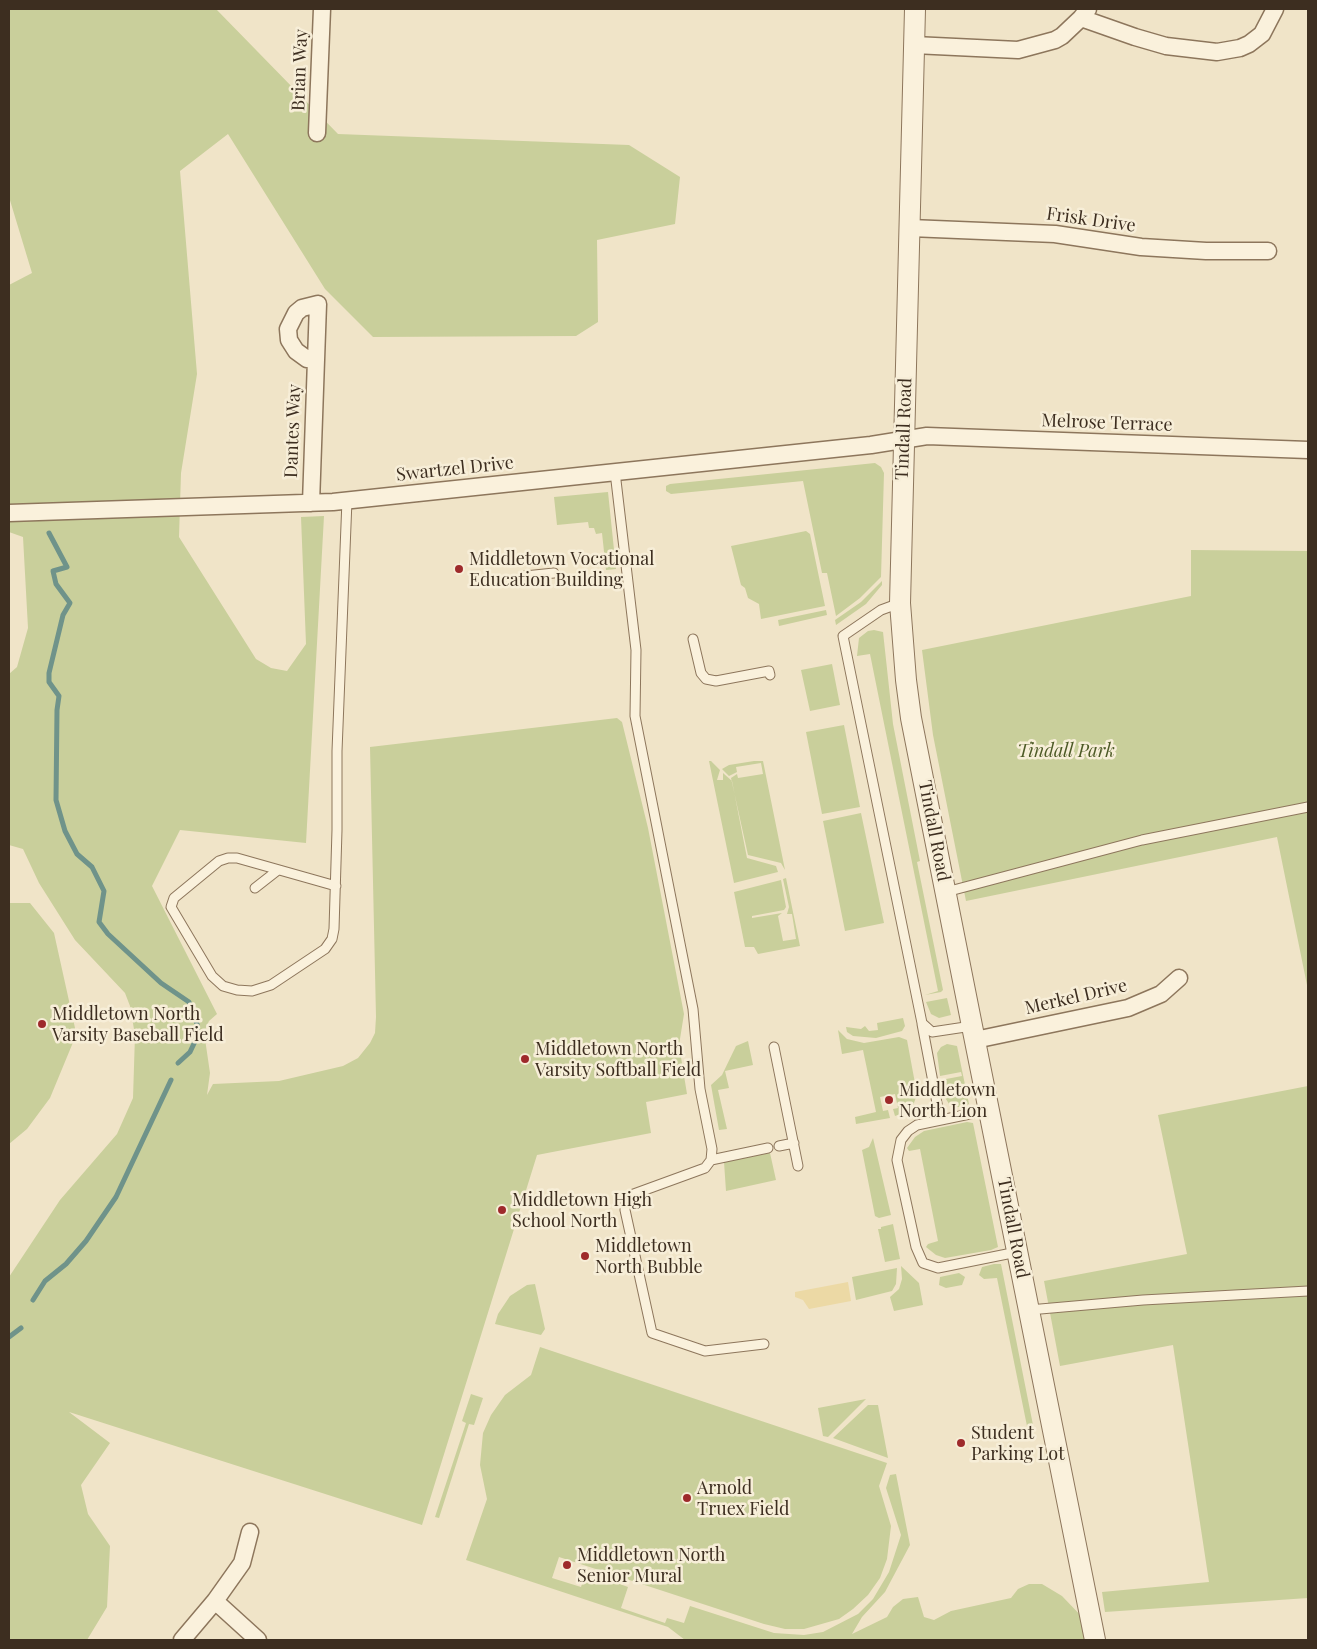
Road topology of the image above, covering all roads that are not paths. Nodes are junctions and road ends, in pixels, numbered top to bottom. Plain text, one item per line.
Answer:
1 (322, 9) edge
2 (915, 9) edge
3 (1275, 9) edge
4 (1084, 13) edge
5 (914, 45) junction
6 (317, 133) dead end
7 (910, 228) junction
8 (1268, 251) dead end
9 (316, 360) dead end
10 (904, 440) junction
11 (1308, 450) edge
12 (615, 472) junction
13 (347, 500) junction
14 (311, 503) junction
15 (9, 513) edge
16 (554, 573) dead end
17 (525, 576) dead end
18 (900, 603) junction
19 (693, 639) dead end
20 (770, 675) dead end
21 (1308, 806) edge
22 (278, 870) junction
23 (336, 886) junction
24 (256, 888) dead end
25 (946, 892) junction
26 (199, 933) dead end
27 (190, 940) junction
28 (1179, 978) dead end
29 (922, 1024) junction
30 (973, 1033) junction
31 (774, 1046) dead end
32 (989, 1110) junction
33 (940, 1119) junction
34 (794, 1143) junction
35 (779, 1146) dead end
36 (768, 1148) dead end
37 (710, 1160) junction
38 (798, 1166) dead end
39 (1017, 1252) junction
40 (1308, 1291) edge
41 (1029, 1310) junction
42 (764, 1344) dead end
43 (250, 1532) dead end
44 (215, 1601) junction
45 (182, 1640) edge
46 (258, 1640) edge
47 (1095, 1640) edge

1 - 6 street, Brian Way
2 - 5 street, Tindall Road
3 - 4 street
4 - 5 street
5 - 7 street, Tindall Road
7 - 8 street, Frisk Drive
7 - 10 street, Tindall Road
9 - 14 street, Dantes Way
10 - 11 street, Melrose Terrace
10 - 12 street, Swartzel Drive
10 - 18 street, Tindall Road
12 - 13 street, Swartzel Drive
12 - 37 lane
13 - 14 street, Swartzel Drive
13 - 23 lane
14 - 15 street, Swartzel Drive
16 - 17 lane
18 - 25 street, Tindall Road
18 - 29 lane
19 - 20 lane
21 - 25 lane
22 - 23 lane
22 - 24 lane
22 - 27 lane
23 - 27 lane
25 - 30 street, Tindall Road
26 - 27 lane
28 - 30 street, Merkel Drive
29 - 30 lane
29 - 33 lane
30 - 32 street, Tindall Road
31 - 34 lane
32 - 33 lane
32 - 39 street, Tindall Road
33 - 39 lane
34 - 35 lane
34 - 38 lane
36 - 37 lane
37 - 42 lane
39 - 41 street, Tindall Road
40 - 41 lane
41 - 47 street, Tindall Road
43 - 44 street
44 - 45 street
44 - 46 street

